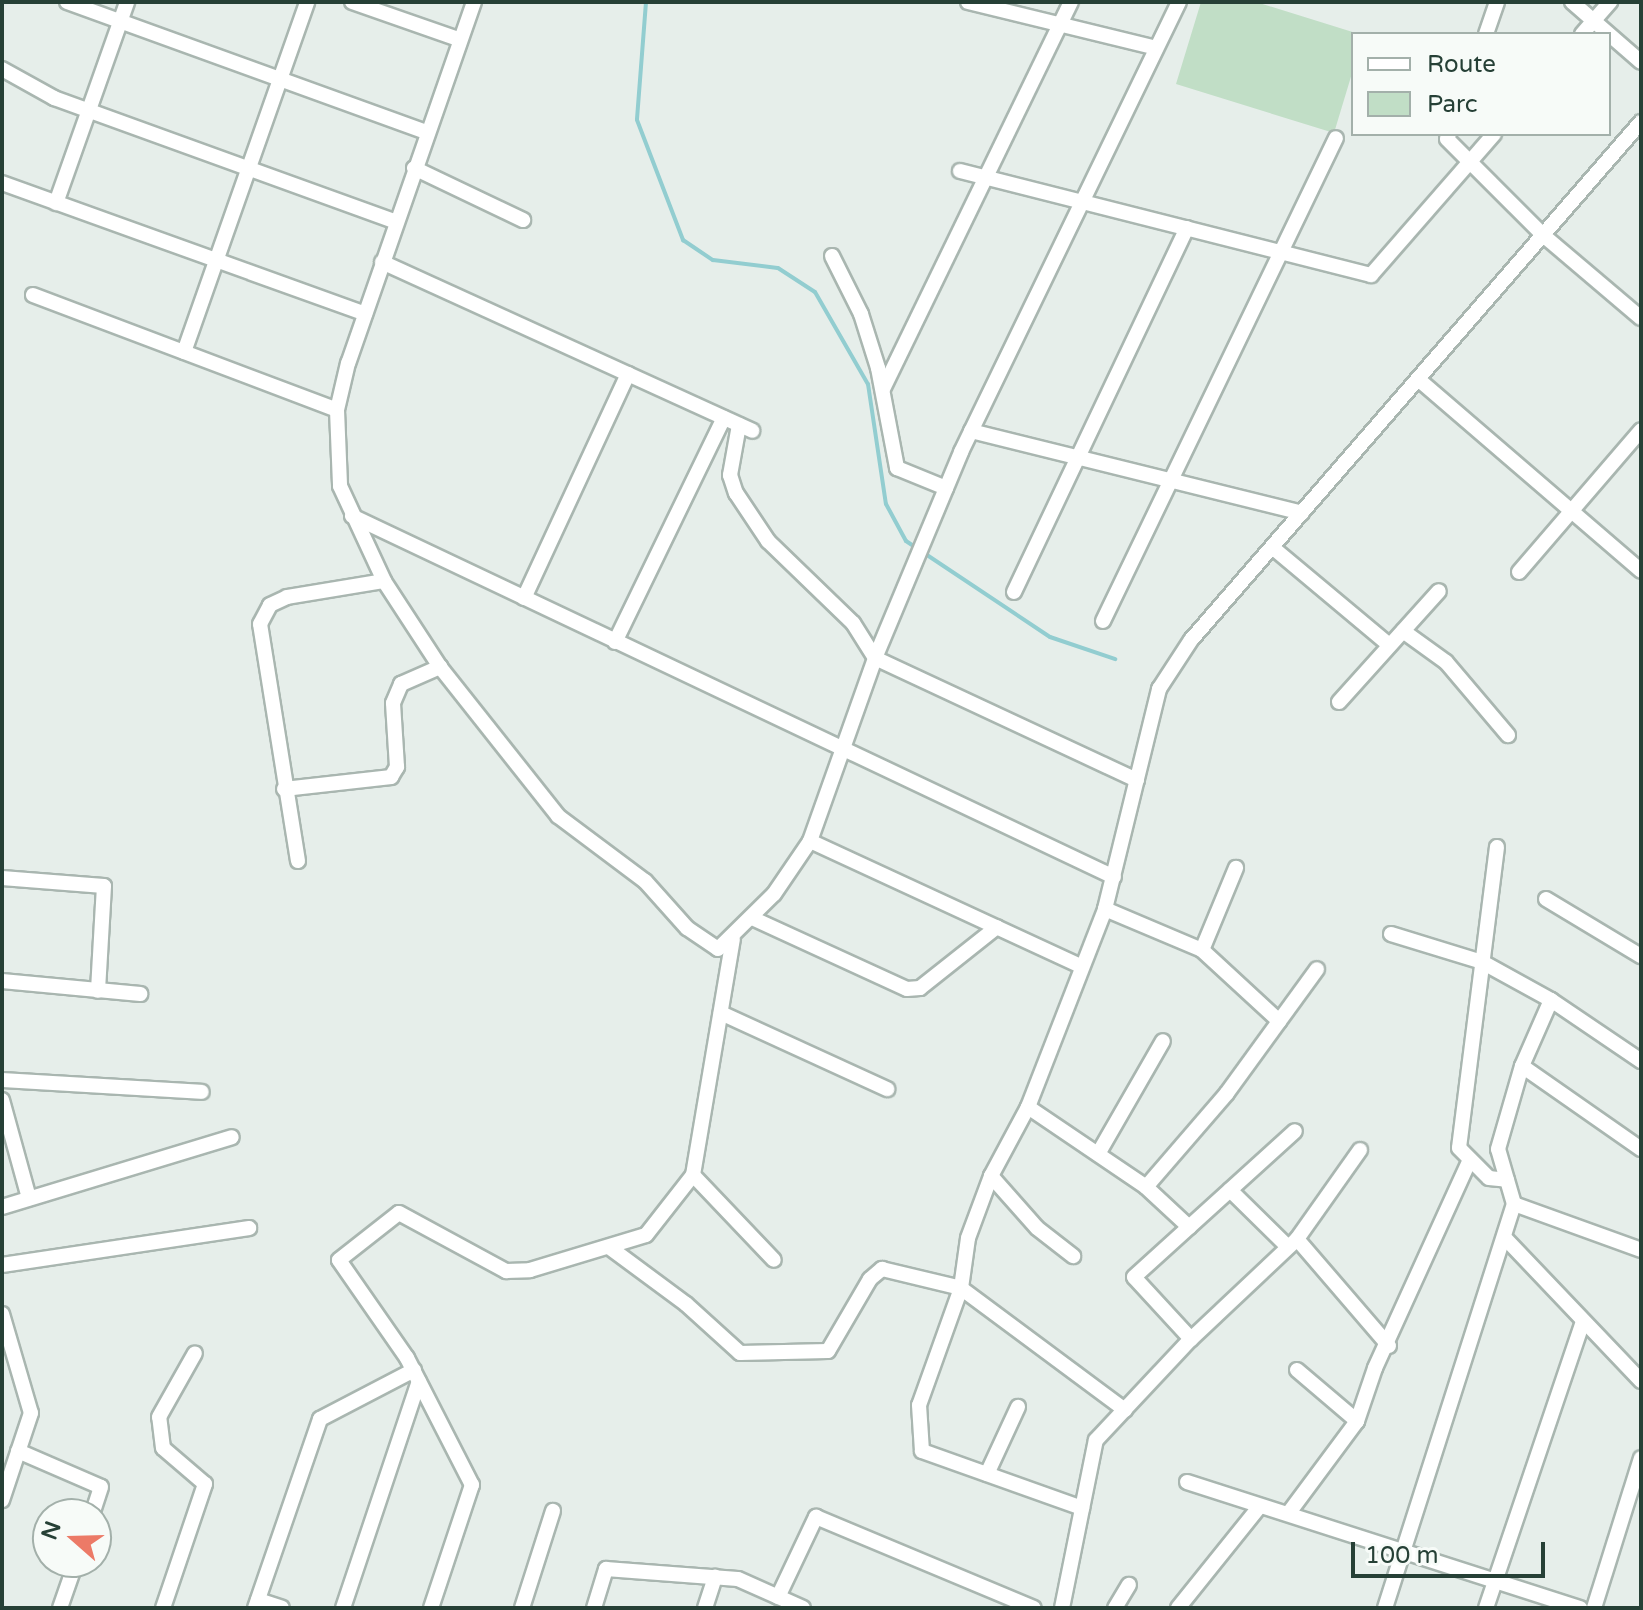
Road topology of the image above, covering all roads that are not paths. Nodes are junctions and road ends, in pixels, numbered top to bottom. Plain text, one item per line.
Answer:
1 (67, 2) edge
2 (127, 2) edge
3 (307, 2) edge
4 (352, 2) edge
5 (474, 2) edge
6 (968, 2) edge
7 (1071, 2) edge
8 (1179, 2) edge
9 (1497, 2) edge
10 (1572, 2) edge
11 (1610, 2) edge
12 (120, 21) junction
13 (1594, 21) junction
14 (1060, 24) junction
15 (1487, 32) edge
16 (1584, 32) edge
17 (1607, 32) edge
18 (1611, 36) edge
19 (458, 39) junction
20 (1153, 47) junction
21 (1641, 62) edge
22 (2, 69) edge
23 (280, 79) junction
24 (88, 111) junction
25 (1641, 122) edge
26 (427, 132) junction
27 (1448, 136) edge
28 (1492, 136) edge
29 (1336, 138) dead end
30 (1470, 162) junction
31 (414, 168) junction
32 (249, 169) junction
33 (960, 171) dead end
34 (986, 177) junction
35 (2, 183) edge
36 (1080, 201) junction
37 (56, 203) junction
38 (523, 220) dead end
39 (396, 222) junction
40 (1187, 228) junction
41 (1543, 235) junction
42 (1281, 252) junction
43 (832, 256) dead end
44 (216, 261) junction
45 (382, 262) junction
46 (33, 295) dead end
47 (365, 314) junction
48 (1641, 318) edge
49 (184, 352) junction
50 (628, 374) junction
51 (1418, 379) junction
52 (883, 389) junction
53 (337, 410) junction
54 (724, 418) junction
55 (1641, 430) edge
56 (971, 431) junction
57 (1077, 458) junction
58 (1171, 480) junction
59 (946, 488) junction
60 (1572, 511) junction
61 (1302, 513) junction
62 (352, 516) junction
63 (1272, 547) junction
64 (1641, 571) edge
65 (1519, 572) dead end
66 (384, 581) junction
67 (1439, 591) dead end
68 (1014, 592) dead end
69 (524, 598) junction
70 (1103, 621) dead end
71 (1403, 631) junction
72 (615, 642) junction
73 (1389, 645) junction
74 (875, 658) junction
75 (440, 667) junction
76 (1339, 702) dead end
77 (1508, 735) dead end
78 (842, 750) junction
79 (1137, 780) junction
80 (284, 789) junction
81 (810, 841) junction
82 (1497, 847) dead end
83 (298, 861) dead end
84 (1236, 868) dead end
85 (1114, 877) junction
86 (2, 878) edge
87 (1546, 899) dead end
88 (1105, 909) junction
89 (752, 918) junction
90 (997, 927) junction
91 (1391, 934) dead end
92 (733, 939) junction
93 (1202, 950) junction
94 (1641, 956) edge
95 (1482, 962) junction
96 (1080, 966) junction
97 (1317, 969) dead end
98 (2, 981) edge
99 (98, 991) junction
100 (140, 994) dead end
101 (1551, 1000) junction
102 (721, 1013) junction
103 (1279, 1021) junction
104 (1163, 1041) dead end
105 (1641, 1061) edge
106 (1522, 1066) junction
107 (2, 1080) edge
108 (887, 1089) dead end
109 (202, 1092) dead end
110 (2, 1100) edge
111 (1028, 1107) junction
112 (1295, 1131) dead end
113 (232, 1137) dead end
114 (1641, 1149) edge
115 (1360, 1150) dead end
116 (1098, 1154) junction
117 (1470, 1160) junction
118 (693, 1175) junction
119 (991, 1176) junction
120 (1507, 1180) junction
121 (1146, 1187) junction
122 (1230, 1190) junction
123 (29, 1198) junction
124 (1514, 1204) junction
125 (2, 1207) edge
126 (1189, 1227) junction
127 (249, 1228) dead end
128 (1504, 1237) junction
129 (1293, 1243) junction
130 (609, 1247) junction
131 (1641, 1250) edge
132 (1073, 1256) dead end
133 (774, 1260) dead end
134 (2, 1265) edge
135 (961, 1288) junction
136 (2, 1314) edge
137 (1583, 1321) junction
138 (1191, 1339) junction
139 (1389, 1346) junction
140 (195, 1353) dead end
141 (1297, 1370) dead end
142 (416, 1376) junction
143 (1641, 1381) edge
144 (1018, 1407) dead end
145 (1125, 1410) junction
146 (1357, 1421) junction
147 (18, 1451) junction
148 (1641, 1458) edge
149 (987, 1474) junction
150 (1187, 1482) dead end
151 (97, 1498) edge
152 (2, 1500) edge
153 (1260, 1506) junction
154 (1082, 1508) junction
155 (553, 1511) dead end
156 (1288, 1514) junction
157 (1403, 1551) junction
158 (715, 1577) junction
159 (70, 1578) edge
160 (1495, 1581) junction
161 (1129, 1585) dead end
162 (778, 1597) junction
163 (256, 1604) edge
164 (60, 1608) edge
165 (163, 1608) edge
166 (282, 1608) edge
167 (343, 1608) edge
168 (431, 1608) edge
169 (522, 1608) edge
170 (594, 1608) edge
171 (705, 1608) edge
172 (803, 1608) edge
173 (1034, 1608) edge
174 (1062, 1608) edge
175 (1115, 1608) edge
176 (1178, 1608) edge
177 (1385, 1608) edge
178 (1486, 1608) edge
179 (1580, 1608) edge
180 (1594, 1608) edge

1 - 12 street
2 - 12 street
3 - 23 street
4 - 19 street
5 - 19 street
6 - 14 street
7 - 14 street
8 - 20 street
9 - 15 street
10 - 13 street
11 - 13 street
12 - 23 street
12 - 24 street
13 - 16 street
13 - 17 street
14 - 20 street
14 - 34 street
18 - 21 street
19 - 26 street
20 - 36 street
22 - 24 street
23 - 26 street
23 - 32 street
24 - 32 street
24 - 37 street
25 - 41 street
26 - 31 street
27 - 30 street
28 - 30 street
29 - 42 street
30 - 41 street
30 - 42 street
31 - 38 street
31 - 39 street
32 - 39 street
32 - 44 street
33 - 34 street
34 - 36 street
34 - 52 street
35 - 37 street
36 - 40 street
36 - 56 street
37 - 44 street
39 - 45 street
40 - 42 street
40 - 57 street
41 - 48 street
41 - 51 street
42 - 58 street
43 - 52 street
44 - 47 street
44 - 49 street
45 - 47 street
45 - 50 street
46 - 49 street
47 - 53 street
49 - 53 street
50 - 54 street
50 - 69 street
51 - 60 street
51 - 61 street
52 - 59 street
53 - 62 street
54 - 72 street
54 - 74 street
55 - 60 street
56 - 57 street
56 - 59 street
57 - 58 street
57 - 68 street
58 - 61 street
58 - 70 street
59 - 74 street
60 - 64 street
60 - 65 street
61 - 63 street
62 - 66 street
62 - 69 street
63 - 73 street
63 - 79 street
66 - 75 street
66 - 80 street
67 - 71 street
69 - 72 street
71 - 73 street
71 - 77 street
72 - 78 street
73 - 76 street
74 - 78 street
74 - 79 street
75 - 80 street
75 - 92 street
78 - 81 street
78 - 85 street
79 - 85 street
80 - 83 street
81 - 89 street
81 - 90 street
82 - 95 street
84 - 93 street
85 - 88 street
86 - 99 street
87 - 94 street
88 - 93 street
88 - 96 street
89 - 90 street
89 - 92 street
90 - 96 street
91 - 95 street
92 - 102 street
93 - 103 street
95 - 101 street
95 - 117 street
96 - 111 street
97 - 103 street
98 - 99 street
99 - 100 street
101 - 105 street
101 - 106 street
102 - 108 street
102 - 118 street
103 - 121 street
104 - 116 street
106 - 114 street
106 - 120 street
107 - 109 street
110 - 123 street
111 - 116 street
111 - 119 street
112 - 122 street
113 - 123 street
115 - 129 street
116 - 121 street
117 - 120 street
117 - 139 street
118 - 130 street
118 - 133 street
119 - 132 street
119 - 135 street
120 - 124 street
121 - 126 street
122 - 126 street
122 - 129 street
123 - 125 street
124 - 128 street
124 - 131 street
126 - 138 street
127 - 134 street
128 - 137 street
128 - 157 street
129 - 138 street
129 - 139 street
130 - 135 street
130 - 142 street
135 - 145 street
135 - 149 street
136 - 147 street
137 - 143 street
137 - 160 street
138 - 145 street
139 - 146 street
140 - 165 street
141 - 146 street
142 - 163 street
142 - 167 street
142 - 168 street
144 - 149 street
145 - 154 street
146 - 156 street
147 - 151 street
147 - 152 street
148 - 180 street
149 - 154 street
150 - 153 street
153 - 156 street
153 - 176 street
154 - 174 street
155 - 169 street
156 - 157 street
157 - 160 street
157 - 177 street
158 - 162 street
158 - 170 street
158 - 171 street
159 - 164 street
160 - 178 street
160 - 179 street
161 - 175 street
162 - 172 street
162 - 173 street
163 - 166 street

